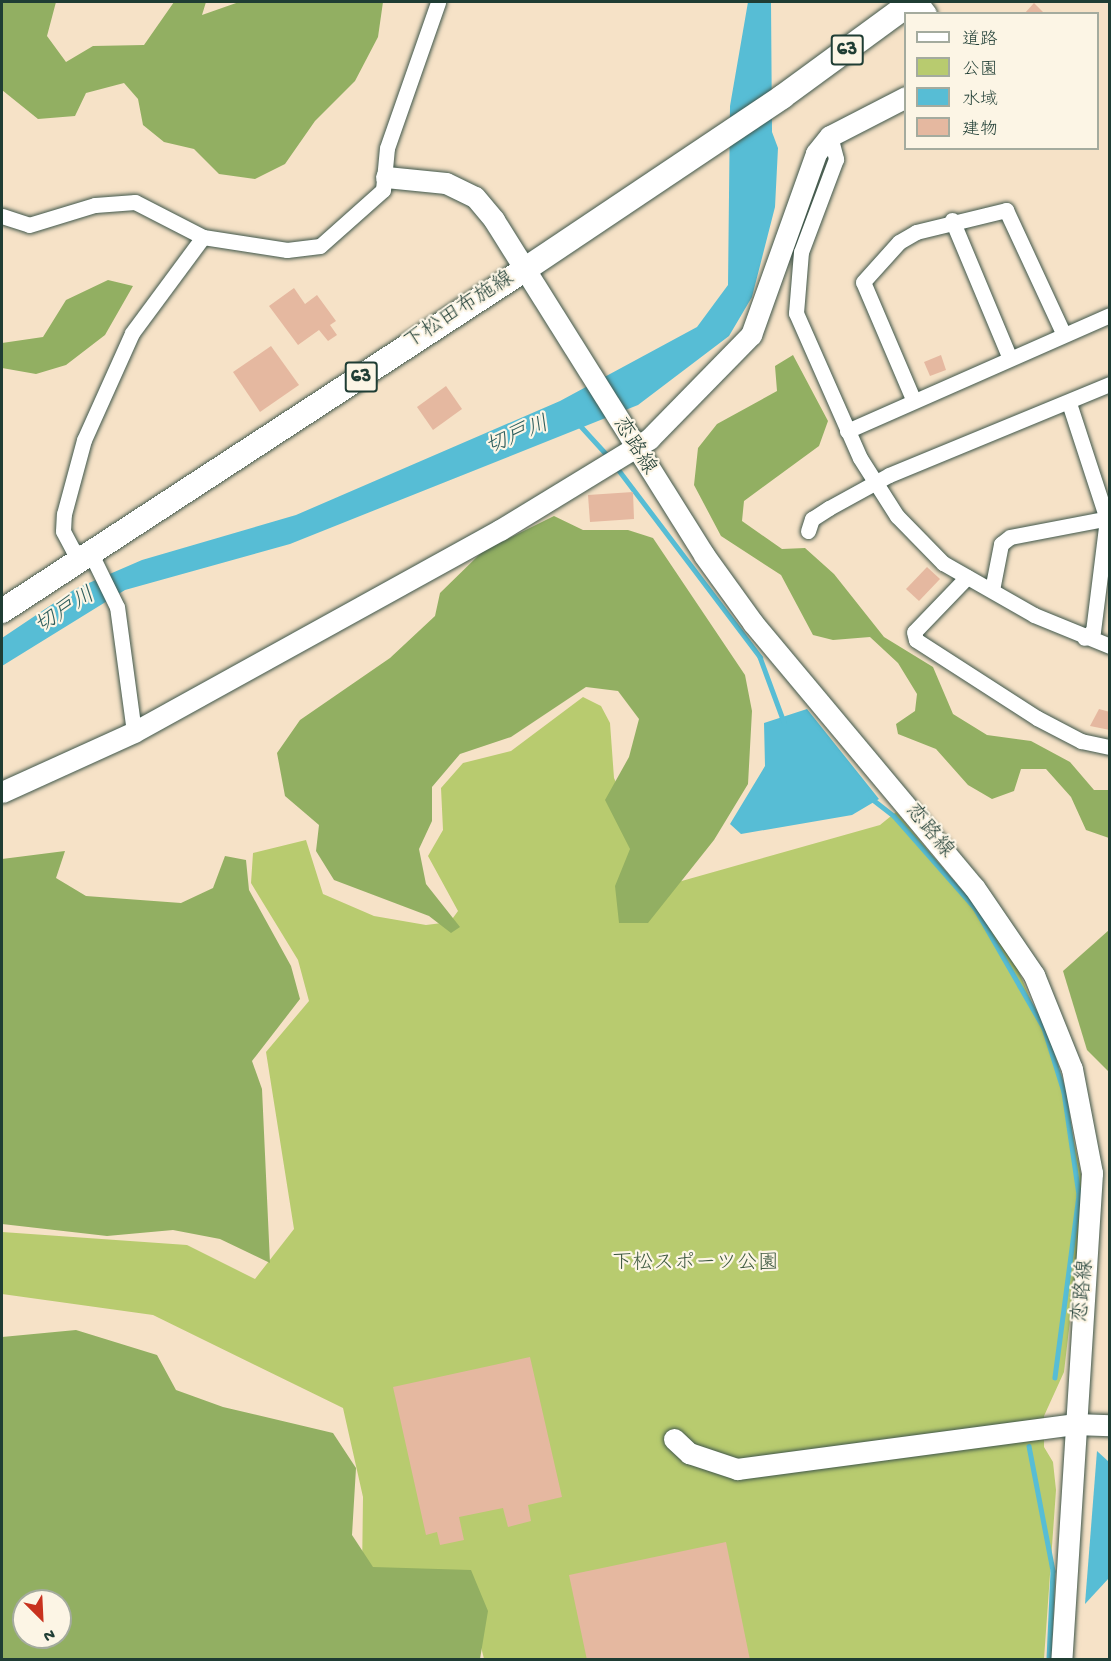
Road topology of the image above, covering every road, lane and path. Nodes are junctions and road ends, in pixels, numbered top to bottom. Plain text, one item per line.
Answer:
1 (438, 2) edge
2 (912, 2) edge
3 (904, 98) edge
4 (830, 136) junction
5 (386, 177) junction
6 (2, 216) edge
7 (952, 220) junction
8 (203, 237) junction
9 (525, 270) junction
10 (1110, 315) edge
11 (1063, 333) junction
12 (1009, 356) junction
13 (1110, 384) edge
14 (913, 399) junction
15 (1069, 403) junction
16 (847, 431) junction
17 (635, 449) junction
18 (876, 483) junction
19 (1108, 519) edge
20 (808, 531) dead end
21 (94, 563) junction
22 (967, 577) junction
23 (992, 590) junction
24 (2, 611) edge
25 (1084, 638) junction
26 (1110, 646) edge
27 (134, 732) junction
28 (1110, 747) edge
29 (2, 792) edge
30 (1074, 1424) junction
31 (1110, 1425) edge
32 (674, 1439) dead end
33 (1061, 1659) edge

1 - 5 street
2 - 9 main road, 下松田布施線 / 63
3 - 4 street
4 - 16 street
4 - 17 street
5 - 8 street
5 - 9 street, 恋路線
6 - 8 street
7 - 11 street
7 - 12 street
7 - 14 street
8 - 21 street
9 - 17 street, 恋路線
9 - 21 main road, 下松田布施線 / 63
10 - 11 street
11 - 12 street
12 - 14 street
13 - 15 street
14 - 16 street
15 - 18 street
15 - 19 street
16 - 18 street
17 - 27 street
17 - 30 street, 恋路線
18 - 20 street
18 - 22 street
19 - 23 street
19 - 25 street
21 - 24 main road, 下松田布施線 / 63
21 - 27 street
22 - 23 street
22 - 28 street
23 - 25 street
25 - 26 street
27 - 29 street
30 - 31 street
30 - 32 street
30 - 33 street, 恋路線

